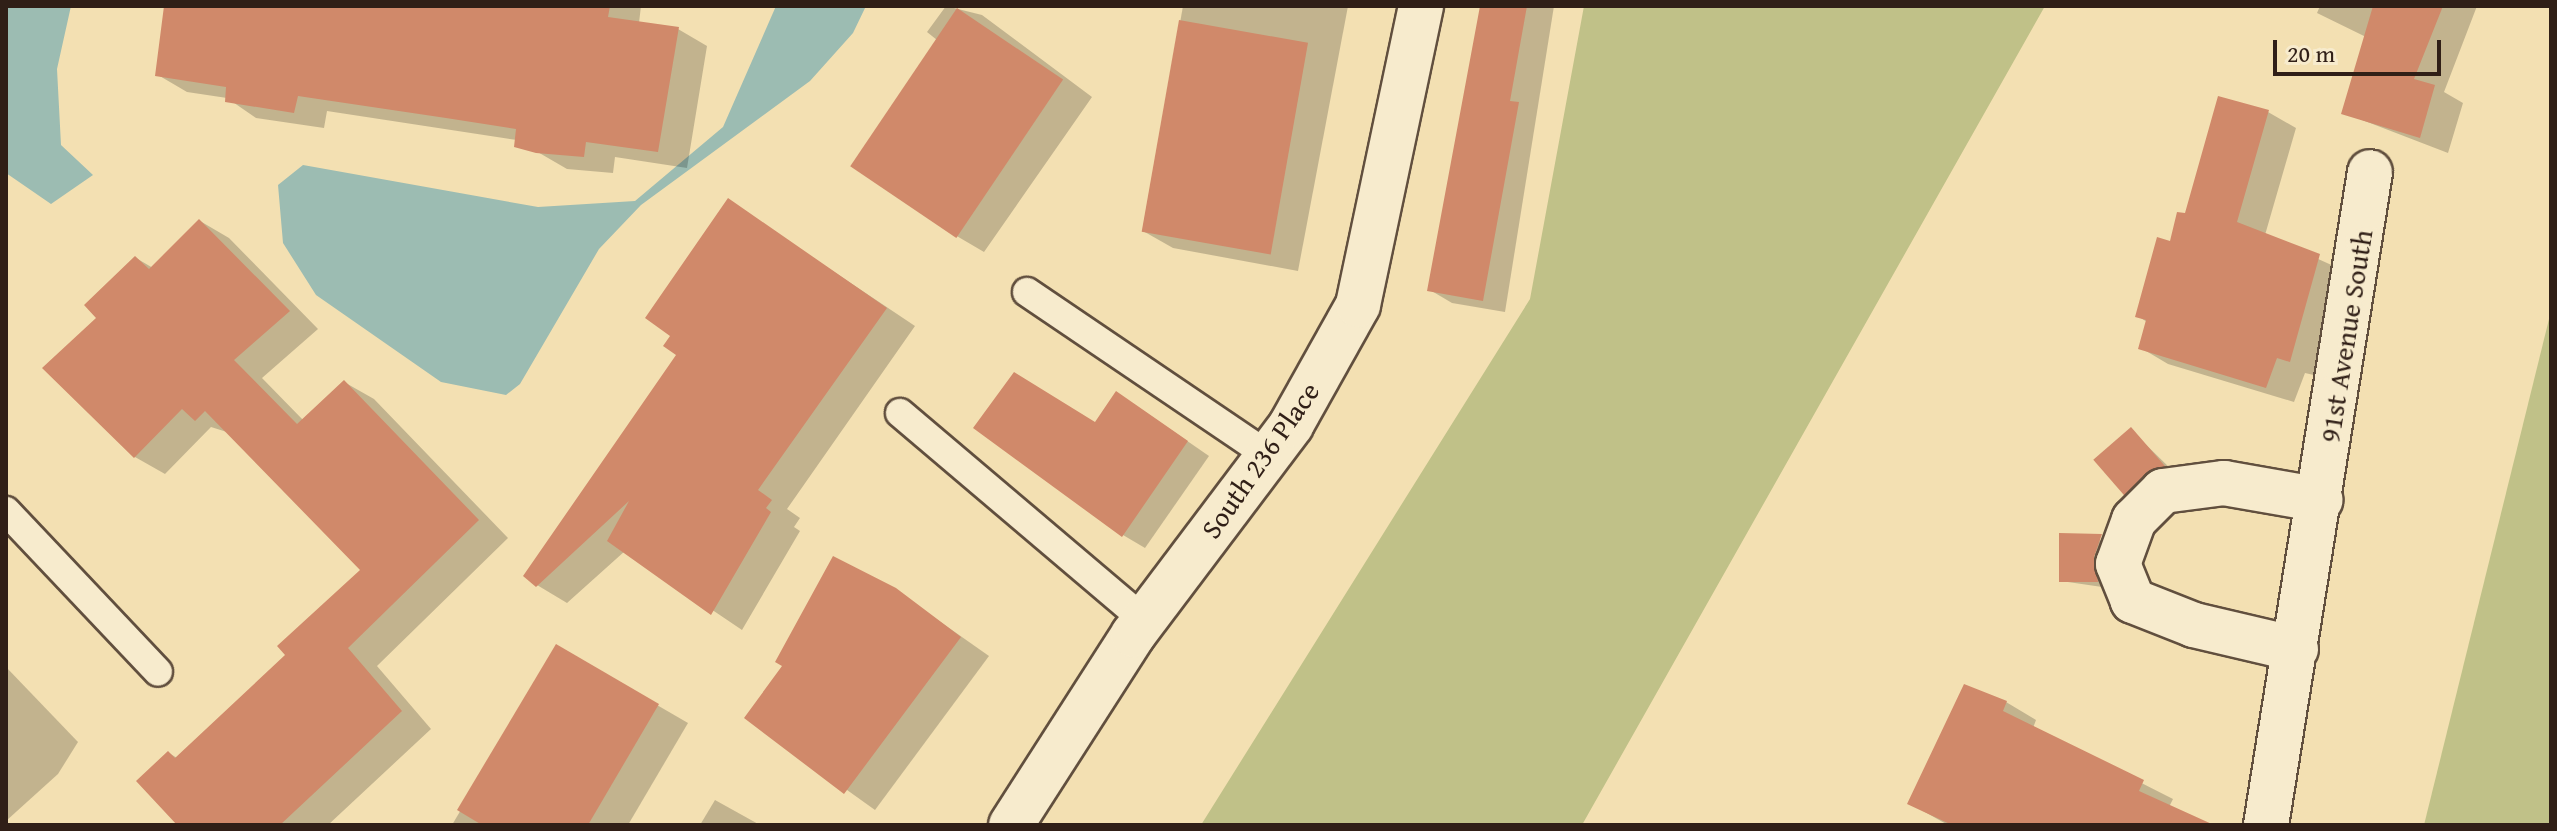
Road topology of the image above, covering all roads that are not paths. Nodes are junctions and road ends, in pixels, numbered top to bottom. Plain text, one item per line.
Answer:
1 (1421, 6) edge
2 (2370, 172) dead end
3 (1027, 292) dead end
4 (900, 413) dead end
5 (1268, 455) junction
6 (2321, 500) junction
7 (6, 511) edge
8 (1144, 620) junction
9 (2296, 649) junction
10 (158, 672) dead end
11 (1011, 825) edge
12 (2266, 825) edge

1 - 5 street, South 236 Place
2 - 6 street, 91st Avenue South
3 - 5 lane
4 - 8 lane
5 - 8 street, South 236 Place
6 - 9 street, 91st Avenue South
6 - 9 street
7 - 10 lane
8 - 11 street, South 236 Place
9 - 12 street, 91st Avenue South

